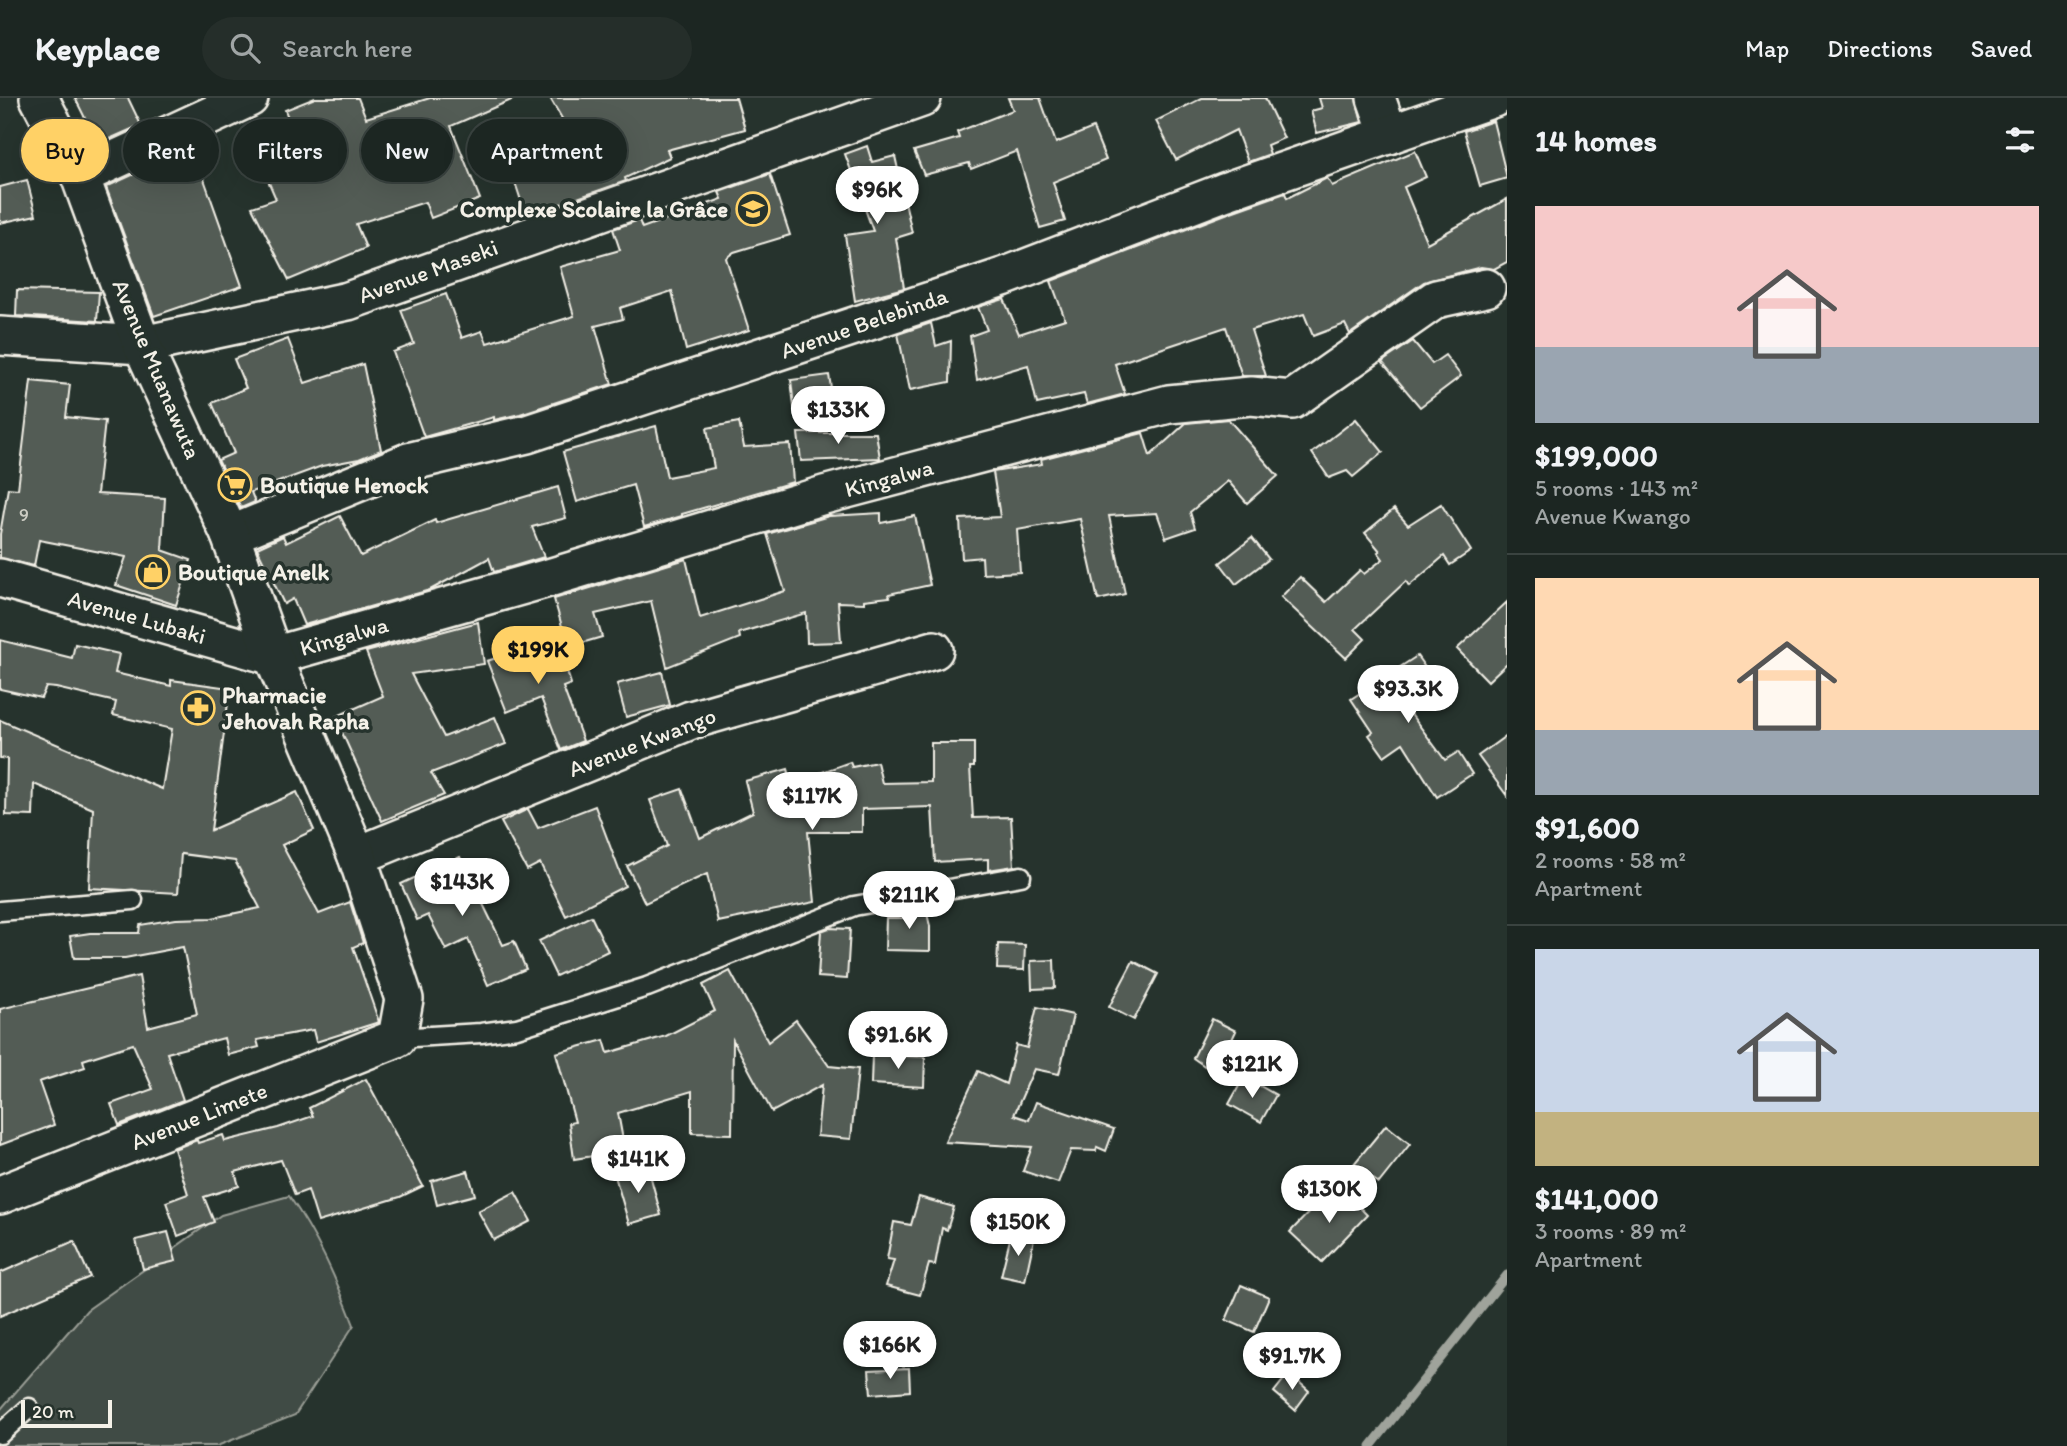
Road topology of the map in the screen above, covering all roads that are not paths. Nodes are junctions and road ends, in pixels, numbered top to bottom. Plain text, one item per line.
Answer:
1 (39, 98) edge
2 (249, 98) edge
3 (922, 98) edge
4 (1376, 98) edge
5 (1493, 98) edge
6 (50, 119) edge
7 (1389, 135) junction
8 (109, 163) edge
9 (82, 182) edge
10 (1486, 288) dead end
11 (0, 336) edge
12 (142, 345) junction
13 (230, 535) junction
14 (0, 578) edge
15 (934, 650) dead end
16 (273, 656) junction
17 (357, 856) junction
18 (1021, 876) dead end
19 (133, 900) dead end
20 (0, 911) edge
21 (397, 1038) junction
22 (0, 1195) edge
23 (29, 1408) dead end
24 (0, 1434) edge

1 - 6 street, Avenue Muanawuta
2 - 8 street
3 - 12 street, Avenue Maseki
4 - 7 street
5 - 7 street, Avenue Belebinda
7 - 13 street, Avenue Belebinda
9 - 12 street, Avenue Muanawuta
10 - 16 street, Kingalwa
11 - 12 street, Avenue Maseki
12 - 13 street, Avenue Muanawuta
13 - 16 street, Avenue Muanawuta
14 - 16 street, Avenue Lubaki
15 - 17 street, Avenue Kwango
16 - 17 street, Avenue Muanawuta
17 - 21 street, Avenue Muanawuta
18 - 21 lane
19 - 20 lane
21 - 22 street, Avenue Limete
23 - 24 lane

